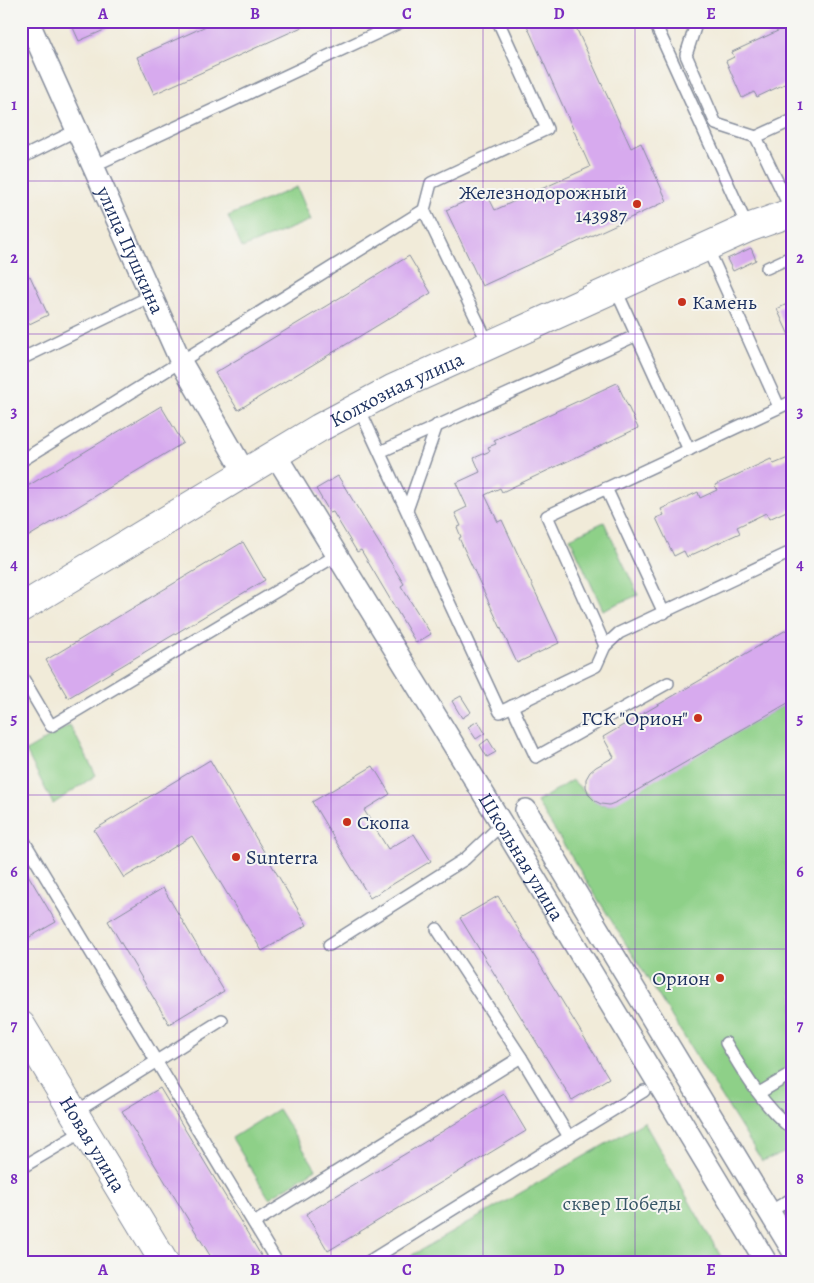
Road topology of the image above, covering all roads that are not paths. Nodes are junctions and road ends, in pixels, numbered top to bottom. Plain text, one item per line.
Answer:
1 (28, 21) edge
2 (403, 21) edge
3 (498, 21) edge
4 (654, 21) edge
5 (697, 21) edge
6 (704, 95) junction
7 (690, 101) junction
8 (793, 120) edge
9 (77, 130) junction
10 (756, 137) junction
11 (21, 158) edge
12 (93, 166) junction
13 (424, 210) junction
14 (792, 213) edge
15 (748, 228) junction
16 (707, 247) junction
17 (793, 256) edge
18 (767, 268) dead end
19 (615, 288) junction
20 (151, 296) junction
21 (637, 335) junction
22 (489, 345) junction
23 (21, 359) edge
24 (181, 362) junction
25 (793, 401) edge
26 (358, 406) junction
27 (779, 407) junction
28 (437, 425) junction
29 (688, 450) junction
30 (380, 452) junction
31 (275, 454) junction
32 (21, 461) edge
33 (245, 473) junction
34 (606, 488) junction
35 (407, 510) junction
36 (793, 552) edge
37 (337, 555) junction
38 (21, 608) edge
39 (664, 613) junction
40 (605, 646) junction
41 (21, 675) edge
42 (668, 683) dead end
43 (512, 706) junction
44 (526, 810) dead end
45 (502, 824) junction
46 (21, 836) edge
47 (437, 930) dead end
48 (328, 945) dead end
49 (222, 1020) dead end
50 (21, 1025) edge
51 (726, 1043) dead end
52 (520, 1057) junction
53 (157, 1061) junction
54 (793, 1073) edge
55 (644, 1091) dead end
56 (759, 1093) junction
57 (80, 1122) junction
58 (793, 1130) edge
59 (569, 1137) junction
60 (21, 1168) edge
61 (793, 1198) edge
62 (769, 1212) junction
63 (254, 1223) junction
64 (793, 1251) edge
65 (159, 1258) edge
66 (277, 1262) edge
67 (368, 1262) edge
68 (766, 1262) edge

1 - 9 street, улица Пушкина
2 - 12 lane
3 - 13 lane
4 - 7 lane
5 - 6 lane
6 - 7 lane
6 - 10 lane
7 - 15 lane
8 - 10 lane
9 - 11 lane
9 - 12 street, улица Пушкина
10 - 14 lane
12 - 20 street, улица Пушкина
13 - 22 lane
13 - 24 lane
14 - 15 street, Колхозная улица
15 - 16 street, Колхозная улица
16 - 19 street, Колхозная улица
16 - 27 lane
17 - 18 lane
19 - 21 lane
19 - 22 street, Колхозная улица
20 - 23 lane
20 - 24 street, улица Пушкина
21 - 28 lane
21 - 29 lane
22 - 26 street, Колхозная улица
24 - 32 lane
24 - 33 street, улица Пушкина
25 - 27 lane
26 - 30 lane
26 - 31 street, Колхозная улица
27 - 29 lane
28 - 30 lane
28 - 35 lane
29 - 34 lane
30 - 35 lane
31 - 33 street, Колхозная улица
31 - 37 street, Школьная улица
33 - 38 street, Колхозная улица
34 - 39 lane
34 - 40 lane
35 - 43 lane
36 - 39 lane
37 - 41 lane
37 - 45 street, Школьная улица
39 - 40 lane
40 - 43 lane
42 - 43 lane
44 - 62 street, Школьная улица
45 - 48 lane
45 - 68 street, Школьная улица
46 - 53 lane
47 - 52 lane
49 - 53 lane
50 - 57 street, Новая улица
51 - 56 lane
52 - 59 lane
52 - 63 lane
53 - 57 lane
53 - 63 lane
54 - 56 lane
55 - 59 lane
56 - 58 lane
57 - 60 lane
57 - 65 street, Новая улица
59 - 67 lane
61 - 62 lane
62 - 64 street, Школьная улица
63 - 66 lane

